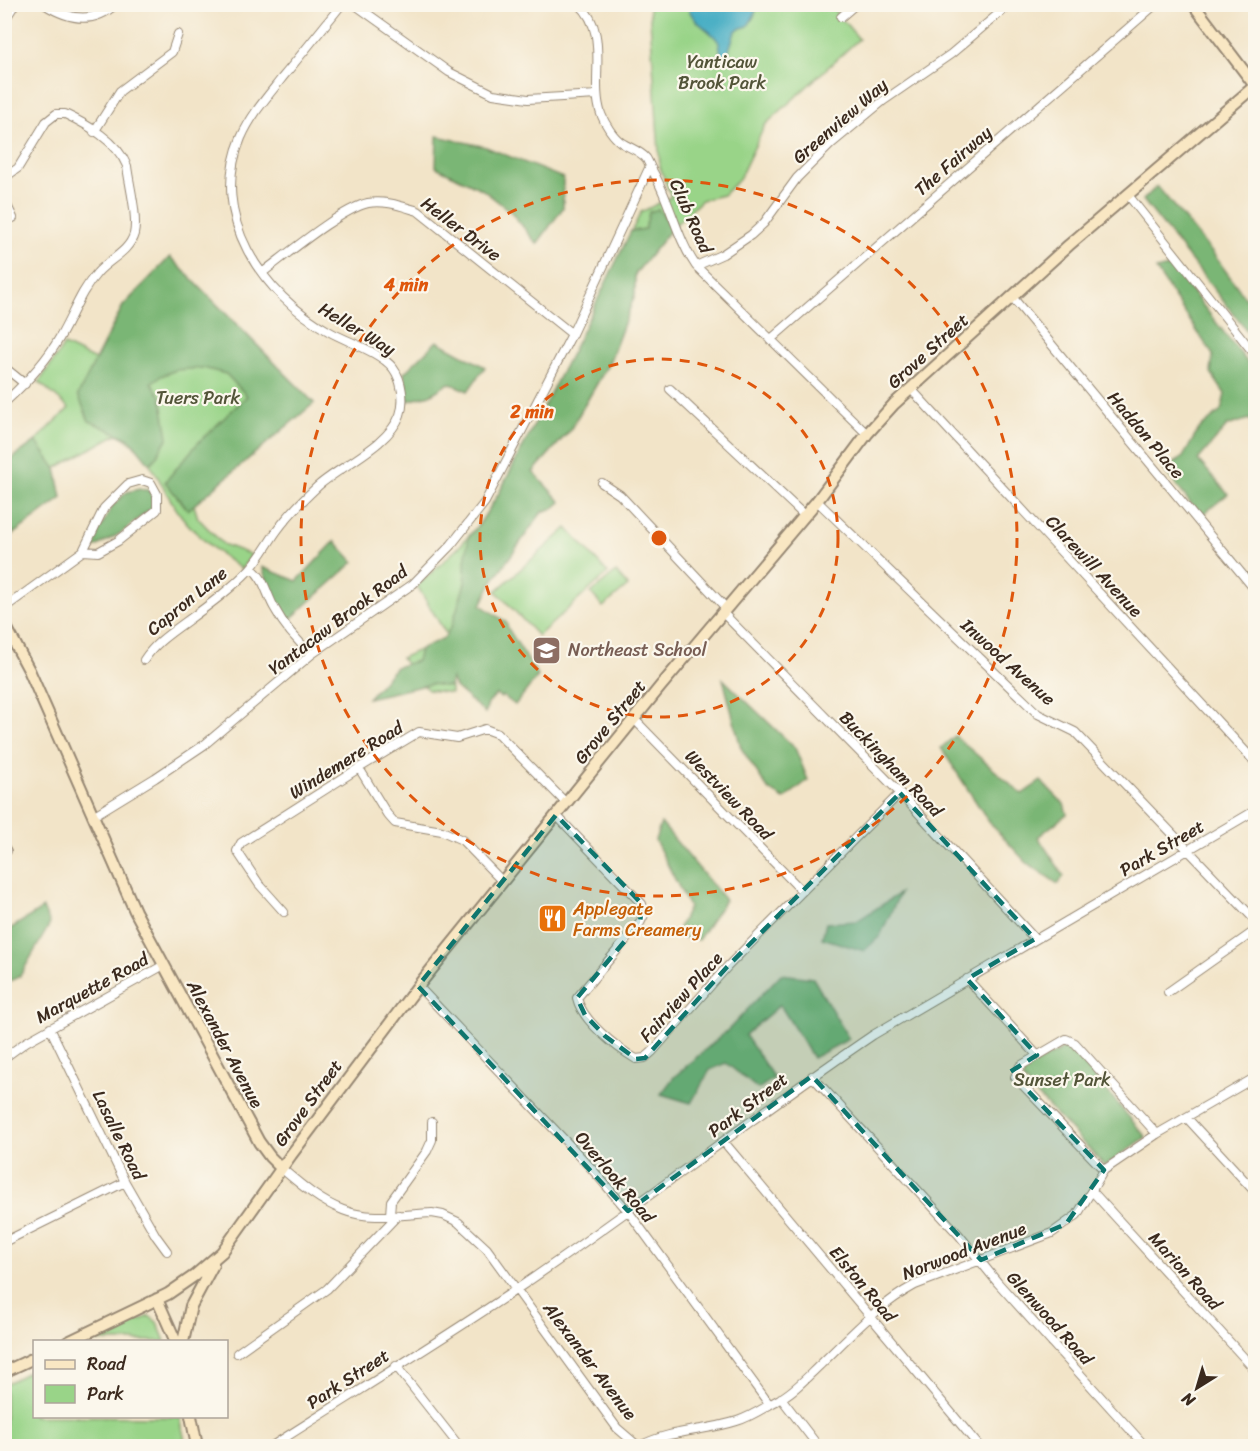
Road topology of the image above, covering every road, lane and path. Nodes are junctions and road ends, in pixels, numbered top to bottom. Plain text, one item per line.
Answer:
1 (15, 4) edge
2 (44, 4) edge
3 (116, 4) edge
4 (342, 4) edge
5 (354, 4) edge
6 (579, 4) edge
7 (856, 4) edge
8 (1010, 4) edge
9 (1156, 4) edge
10 (1193, 4) edge
11 (841, 17) dead end
12 (4, 21) edge
13 (178, 34) dead end
14 (1255, 86) edge
15 (597, 95) junction
16 (94, 132) junction
17 (650, 166) junction
18 (4, 178) edge
19 (1128, 195) junction
20 (4, 199) edge
21 (13, 218) dead end
22 (696, 266) junction
23 (262, 273) junction
24 (1012, 298) junction
25 (572, 334) junction
26 (770, 340) junction
27 (1256, 356) edge
28 (4, 368) edge
29 (25, 384) junction
30 (670, 389) dead end
31 (911, 389) junction
32 (4, 403) edge
33 (867, 434) junction
34 (602, 483) dead end
35 (817, 501) junction
36 (804, 515) junction
37 (83, 551) junction
38 (251, 568) junction
39 (1256, 591) edge
40 (4, 608) edge
41 (724, 610) junction
42 (4, 623) edge
43 (8, 639) edge
44 (312, 654) junction
45 (144, 660) dead end
46 (634, 719) junction
47 (1256, 763) edge
48 (359, 768) junction
49 (900, 794) junction
50 (566, 803) junction
51 (1256, 810) edge
52 (556, 815) junction
53 (93, 816) junction
54 (1188, 851) junction
55 (502, 881) junction
56 (802, 891) junction
57 (284, 912) dead end
58 (1256, 921) edge
59 (1256, 930) edge
60 (1035, 939) junction
61 (164, 965) junction
62 (967, 979) junction
63 (418, 986) junction
64 (1168, 992) dead end
65 (50, 1029) junction
66 (1037, 1055) junction
67 (4, 1058) edge
68 (812, 1076) junction
69 (1256, 1077) edge
70 (1187, 1118) junction
71 (432, 1122) dead end
72 (1156, 1134) junction
73 (724, 1142) junction
74 (281, 1168) junction
75 (1104, 1170) junction
76 (125, 1182) junction
77 (1092, 1191) junction
78 (1256, 1193) edge
79 (628, 1211) junction
80 (394, 1215) junction
81 (4, 1242) edge
82 (167, 1251) dead end
83 (222, 1252) junction
84 (981, 1260) junction
85 (516, 1289) junction
86 (157, 1299) junction
87 (871, 1316) junction
88 (70, 1340) edge
89 (176, 1340) edge
90 (183, 1340) edge
91 (237, 1353) dead end
92 (33, 1358) edge
93 (396, 1366) junction
94 (1256, 1371) edge
95 (4, 1372) edge
96 (782, 1398) junction
97 (769, 1404) junction
98 (191, 1418) edge
99 (197, 1446) edge
100 (272, 1446) edge
101 (459, 1446) edge
102 (639, 1446) edge
103 (818, 1446) edge
104 (979, 1446) edge
105 (1145, 1446) edge

1 - 12 street
2 - 3 street
4 - 23 street, Heller Way
5 - 15 street
6 - 15 street, Club Road
7 - 11 street
8 - 22 street, Greenview Way
9 - 26 street, The Fairway
10 - 14 main road
13 - 16 street
14 - 19 main road, Grove Street
15 - 17 street, Club Road
16 - 18 street
16 - 29 street
17 - 22 street, Club Road
17 - 25 street, Yantacaw Brook Road
19 - 24 main road, Grove Street
19 - 27 street
20 - 21 street
22 - 26 street, Club Road
23 - 25 street, Heller Drive
23 - 38 street, Heller Way
24 - 31 main road, Grove Street
24 - 39 street, Haddon Place
25 - 44 street, Yantacaw Brook Road
26 - 33 street, Club Road
28 - 29 street
29 - 32 street
30 - 36 street
31 - 33 main road, Grove Street
31 - 47 street, Clarewill Avenue
33 - 35 main road, Grove Street
34 - 41 street, Buckingham Road
35 - 36 main road, Grove Street
35 - 54 street, Inwood Avenue
36 - 41 main road, Grove Street
37 - 37 street
37 - 40 street
38 - 44 street
38 - 45 street, Capron Lane
41 - 46 main road, Grove Street
41 - 49 street, Buckingham Road
42 - 43 main road, Alexander Avenue
43 - 53 main road, Alexander Avenue
44 - 53 street, Yantacaw Brook Road
46 - 50 main road, Grove Street
46 - 56 street, Westview Road
48 - 50 street, Windemere Road
48 - 55 street
48 - 57 street, Windemere Road
49 - 56 street, Fairview Place
49 - 60 street, Buckingham Road
50 - 52 main road, Grove Street
51 - 54 street, Park Street
52 - 55 main road, Grove Street
52 - 56 street, Fairview Place
53 - 61 main road, Alexander Avenue
54 - 58 street, Inwood Avenue
54 - 60 street, Park Street
55 - 63 main road, Grove Street
59 - 64 street
60 - 62 street, Park Street
61 - 65 street, Marquette Road
61 - 74 main road, Alexander Avenue
62 - 66 street
62 - 68 street, Park Street
63 - 74 main road, Grove Street
63 - 79 street, Overlook Road
65 - 67 street, Marquette Road
65 - 76 street, Lasalle Road
66 - 72 street
66 - 75 street
68 - 73 street, Park Street
68 - 84 street, Glenwood Road
69 - 70 street, Norwood Avenue
70 - 72 street, Norwood Avenue
70 - 78 street
71 - 80 street
72 - 75 street, Norwood Avenue
73 - 79 street, Park Street
73 - 87 street, Elston Road
74 - 80 street, Alexander Avenue
74 - 83 main road, Grove Street
75 - 77 street, Norwood Avenue
76 - 81 street
76 - 82 street, Lasalle Road
77 - 84 street, Norwood Avenue
77 - 94 street, Marion Road
79 - 85 street, Park Street
79 - 97 street, Overlook Road
80 - 85 street, Alexander Avenue
80 - 91 street
83 - 86 main road, Grove Street
83 - 90 main road
84 - 87 street, Norwood Avenue
84 - 105 street, Glenwood Road
85 - 93 street, Park Street
85 - 102 street, Alexander Avenue
86 - 88 main road, Grove Street
86 - 89 main road
87 - 96 street, Norwood Avenue
87 - 104 street, Elston Road
92 - 95 main road
93 - 100 street, Park Street
93 - 101 street
96 - 97 street, Norwood Avenue
96 - 103 street
97 - 102 street, Norwood Avenue
98 - 99 main road

